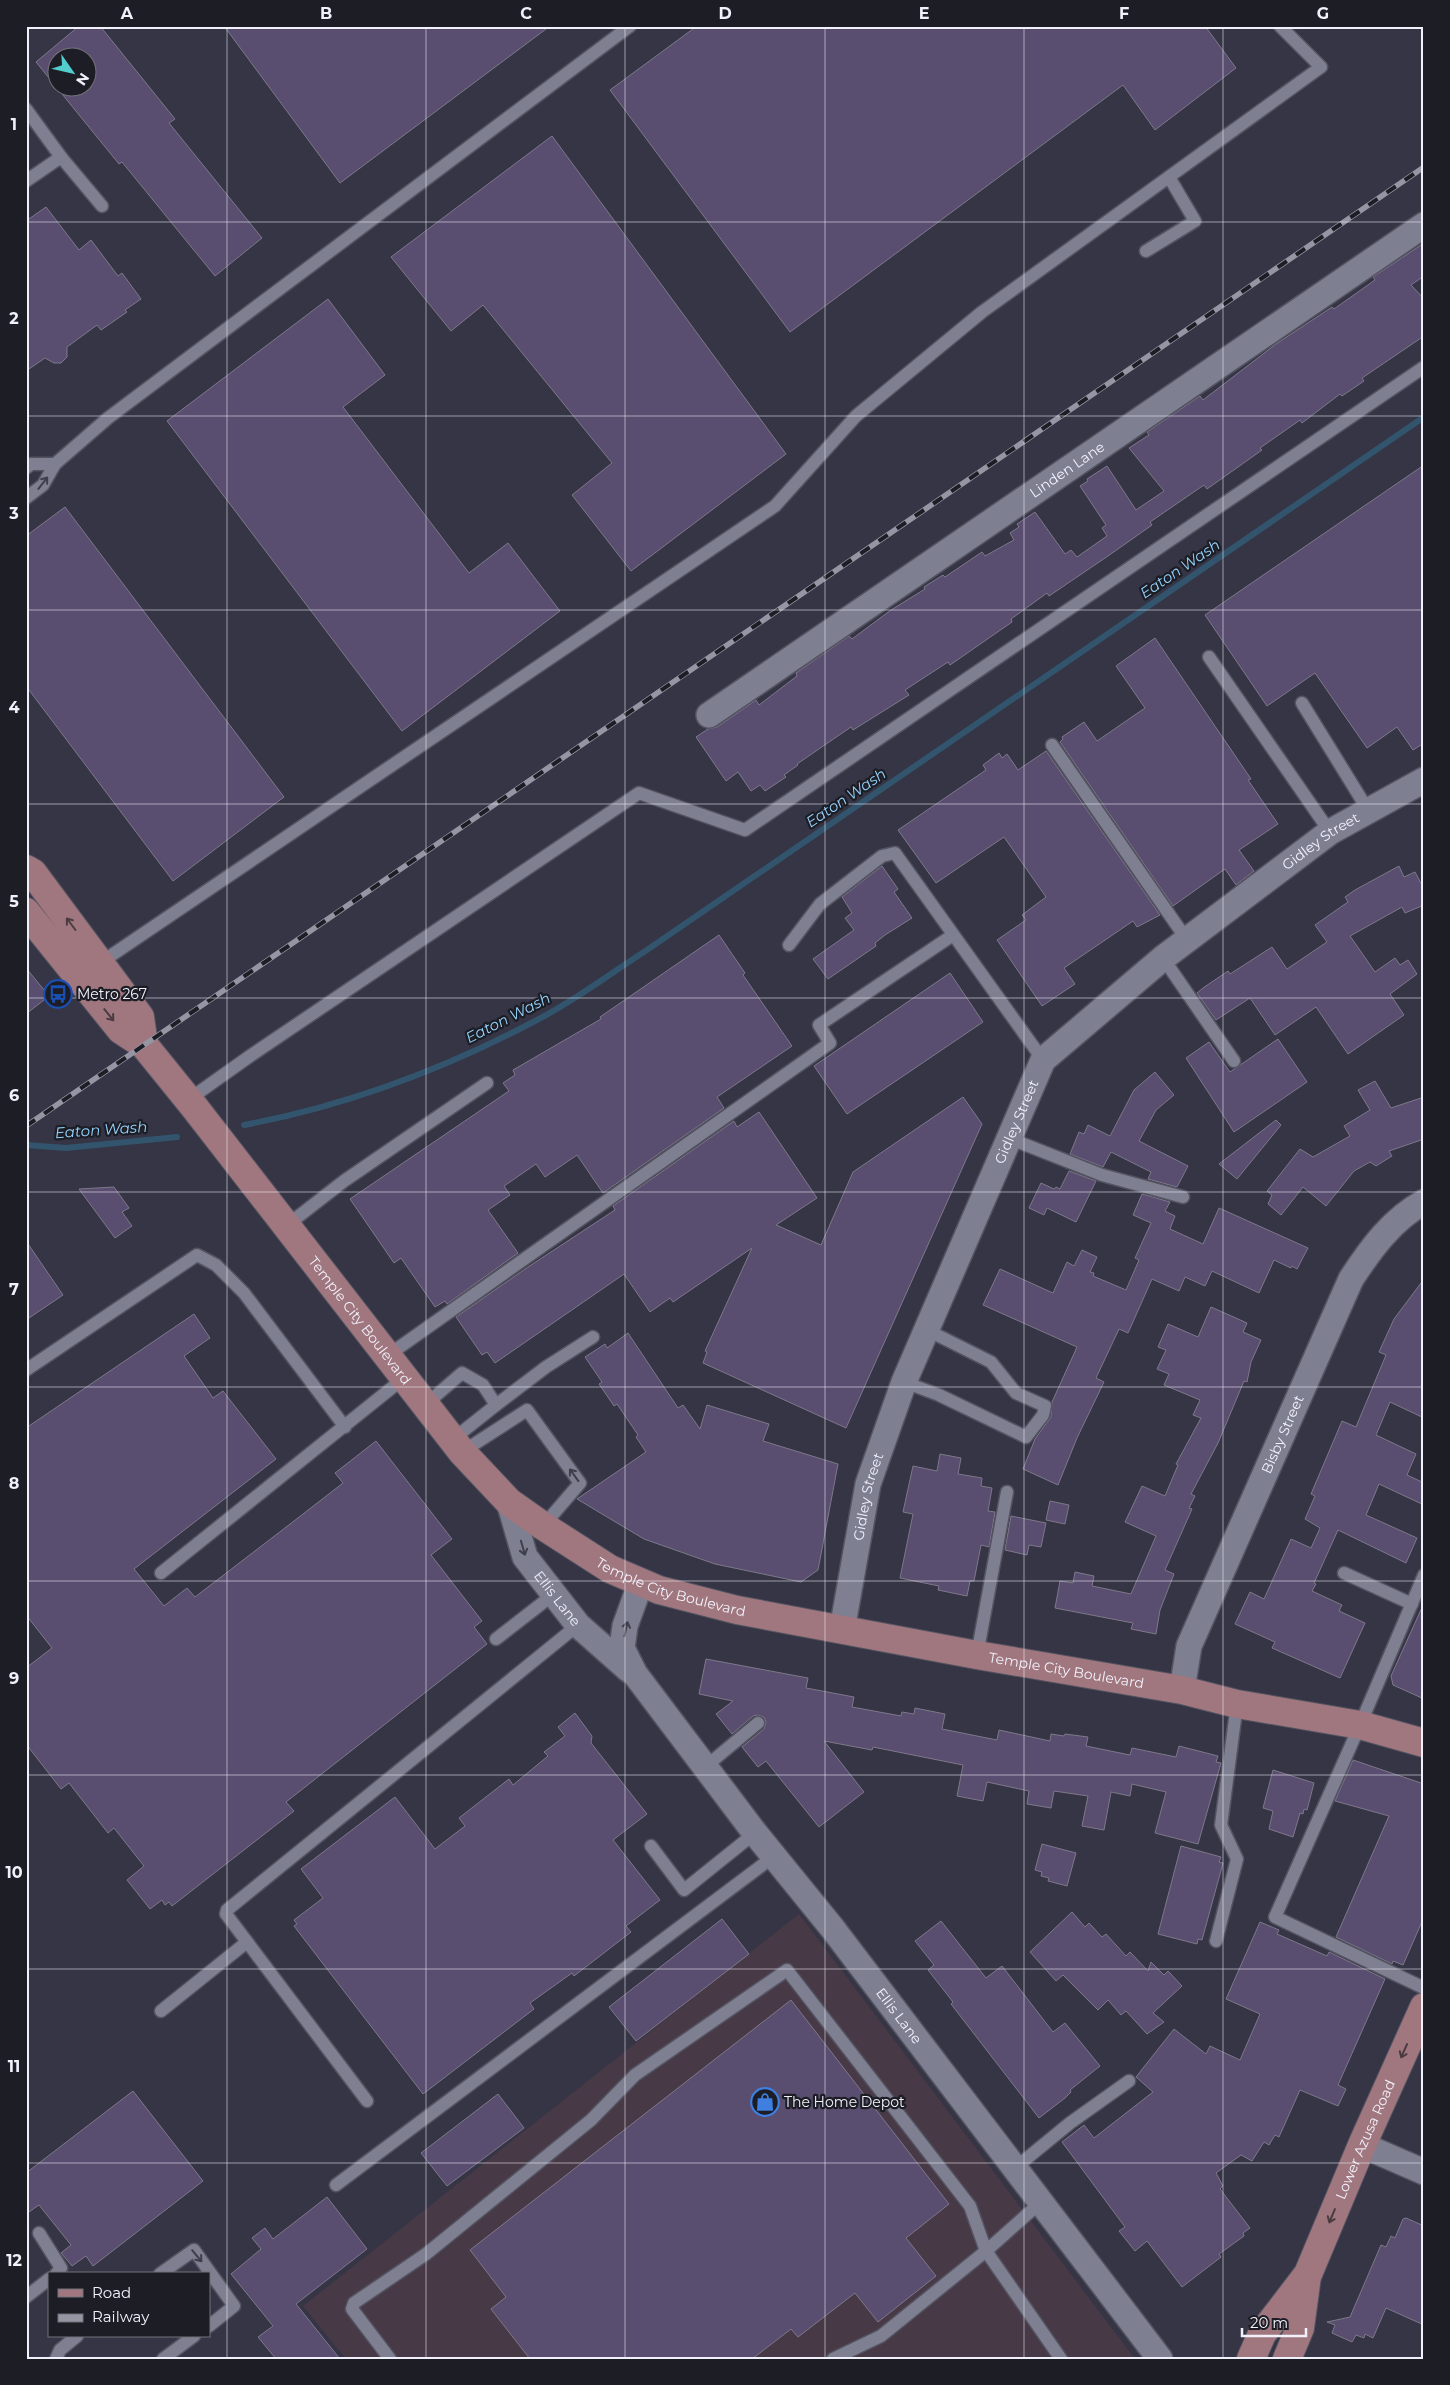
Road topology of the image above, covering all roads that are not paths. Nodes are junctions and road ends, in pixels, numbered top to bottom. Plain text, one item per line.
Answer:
1 (630, 26) edge
2 (1280, 26) edge
3 (26, 109) edge
4 (61, 157) junction
5 (1169, 177) junction
6 (26, 182) edge
7 (102, 206) dead end
8 (1424, 226) edge
9 (1146, 251) dead end
10 (1424, 367) edge
11 (55, 464) junction
12 (26, 468) edge
13 (26, 498) edge
14 (1209, 657) dead end
15 (1302, 703) dead end
16 (710, 715) dead end
17 (1052, 745) dead end
18 (1424, 780) edge
19 (1368, 810) junction
20 (1330, 832) junction
21 (26, 870) edge
22 (26, 912) edge
23 (953, 935) junction
24 (1187, 940) junction
25 (789, 945) dead end
26 (1163, 958) junction
27 (100, 963) junction
28 (144, 1045) junction
29 (1043, 1060) junction
30 (1234, 1061) dead end
31 (487, 1083) dead end
32 (192, 1104) junction
33 (1011, 1139) junction
34 (1183, 1197) dead end
35 (1424, 1202) edge
36 (286, 1226) junction
37 (927, 1330) junction
38 (593, 1337) dead end
39 (387, 1356) junction
40 (26, 1370) edge
41 (404, 1378) junction
42 (904, 1382) junction
43 (496, 1405) junction
44 (426, 1406) junction
45 (345, 1427) junction
46 (457, 1446) junction
47 (1007, 1492) dead end
48 (509, 1502) junction
49 (543, 1526) junction
50 (1344, 1573) dead end
51 (162, 1574) dead end
52 (1424, 1575) edge
53 (641, 1582) junction
54 (554, 1594) junction
55 (1412, 1604) junction
56 (578, 1626) junction
57 (842, 1630) junction
58 (496, 1639) dead end
59 (977, 1656) junction
60 (635, 1674) junction
61 (1182, 1690) junction
62 (1237, 1704) junction
63 (758, 1723) dead end
64 (1360, 1725) junction
65 (1424, 1743) edge
66 (705, 1767) junction
67 (755, 1834) junction
68 (651, 1846) dead end
69 (773, 1856) junction
70 (1216, 1941) dead end
71 (247, 1942) junction
72 (1424, 1988) edge
73 (1424, 2007) edge
74 (161, 2011) dead end
75 (1130, 2081) dead end
76 (367, 2101) dead end
77 (1362, 2145) junction
78 (1015, 2168) junction
79 (1424, 2172) edge
80 (336, 2185) dead end
81 (1041, 2202) junction
82 (39, 2233) dead end
83 (986, 2251) junction
84 (58, 2272) edge
85 (163, 2272) edge
86 (210, 2272) edge
87 (210, 2272) edge
88 (1308, 2274) junction
89 (48, 2280) edge
90 (26, 2297) edge
91 (210, 2325) edge
92 (75, 2338) edge
93 (191, 2338) edge
94 (56, 2359) edge
95 (163, 2359) edge
96 (390, 2359) edge
97 (833, 2359) edge
98 (1062, 2359) edge
99 (1160, 2359) edge
100 (1251, 2359) edge
101 (1288, 2359) edge

1 - 11 lane
2 - 5 lane
3 - 4 lane
4 - 6 lane
4 - 7 lane
5 - 9 lane
5 - 27 lane
8 - 16 street, Linden Lane
10 - 32 lane
11 - 12 lane
13 -> 11 lane
14 - 20 lane
15 - 19 lane
17 - 24 lane
18 - 19 street, Gidley Street
19 - 20 street, Gidley Street
20 - 24 street, Gidley Street
27 -> 21 main road
22 -> 28 main road, Temple City Boulevard
23 - 25 lane
23 - 29 lane
23 - 39 lane
24 - 26 street, Gidley Street
26 - 29 street, Gidley Street
26 - 30 lane
27 - 28 main road
28 - 32 main road, Temple City Boulevard
29 - 33 street, Gidley Street
31 - 36 lane
32 - 36 main road, Temple City Boulevard
33 - 34 lane
33 - 37 street, Gidley Street
35 - 61 street, Bisby Street
36 - 39 main road, Temple City Boulevard
37 - 42 street, Gidley Street
37 - 42 lane
38 - 43 lane
39 - 41 main road, Temple City Boulevard
40 - 45 lane
41 - 44 main road, Temple City Boulevard
41 - 45 lane
42 - 57 street, Gidley Street
43 - 44 lane
43 - 46 lane
44 - 46 main road, Temple City Boulevard
45 - 51 lane
46 - 48 main road, Temple City Boulevard
49 -> 46 lane
47 - 59 lane
48 - 49 main road, Temple City Boulevard
48 -> 54 street, Ellis Lane
49 - 53 main road, Temple City Boulevard
50 - 55 lane
52 - 55 lane
53 - 57 main road, Temple City Boulevard
60 -> 53 street, Ellis Lane
54 - 56 street, Ellis Lane
54 - 58 lane
55 - 64 lane
56 - 60 street, Ellis Lane
56 - 71 lane
57 - 59 main road, Temple City Boulevard
59 - 61 main road, Temple City Boulevard
60 - 66 street, Ellis Lane
61 - 62 main road, Temple City Boulevard
62 - 64 main road, Temple City Boulevard
62 - 70 lane
63 - 66 lane
64 - 65 main road, Temple City Boulevard
64 - 72 lane
66 - 67 street, Ellis Lane
67 - 68 lane
67 - 69 street, Ellis Lane
69 - 78 street, Ellis Lane
69 - 80 lane
71 - 74 lane
71 - 76 lane
73 -> 77 main road, Lower Azusa Road
75 - 78 lane
77 - 79 street
77 -> 88 main road, Lower Azusa Road
78 - 81 street, Ellis Lane
81 - 83 lane
81 - 99 street, Ellis Lane
82 - 84 lane
83 - 96 lane
83 - 97 lane
83 - 98 lane
85 -> 86 lane
87 -> 91 lane
88 - 100 main road, Lower Azusa Road
88 - 101 main road, Lower Azusa Road
89 - 90 lane
92 - 94 lane
93 - 95 lane

